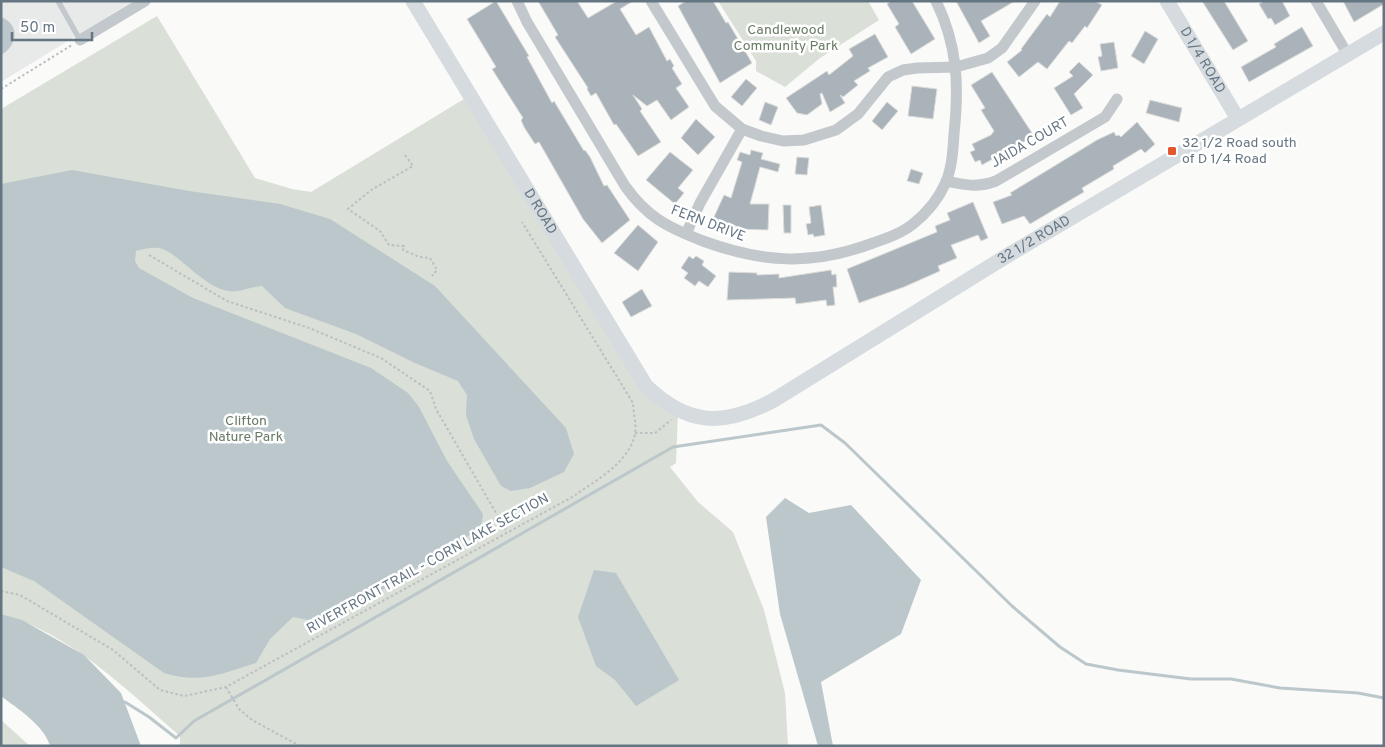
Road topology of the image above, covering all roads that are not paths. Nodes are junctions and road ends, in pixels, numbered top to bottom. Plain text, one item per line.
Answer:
1 (58, 1) edge
2 (145, 1) edge
3 (413, 1) edge
4 (518, 1) edge
5 (651, 1) edge
6 (936, 1) edge
7 (1036, 1) edge
8 (1167, 1) edge
9 (1316, 1) edge
10 (1384, 33) edge
11 (80, 40) joint
12 (1348, 55) junction
13 (956, 67) junction
14 (1117, 99) dead end
15 (1238, 120) junction
16 (742, 129) junction
17 (946, 181) junction
18 (686, 234) junction
19 (678, 411) joint

1 - 11 lane
2 - 11 street
3 - 19 street, D ROAD
4 - 18 street, FERN DRIVE
5 - 16 street
6 - 13 street, FERN DRIVE
7 - 13 street
8 - 15 street, D 1/4 ROAD
9 - 12 street
10 - 12 street, 32 1/2 ROAD
12 - 15 street, 32 1/2 ROAD
13 - 16 street
13 - 17 street, FERN DRIVE
14 - 17 street, JAIDA COURT
15 - 19 street, 32 1/2 ROAD
16 - 18 street
17 - 18 street, FERN DRIVE

